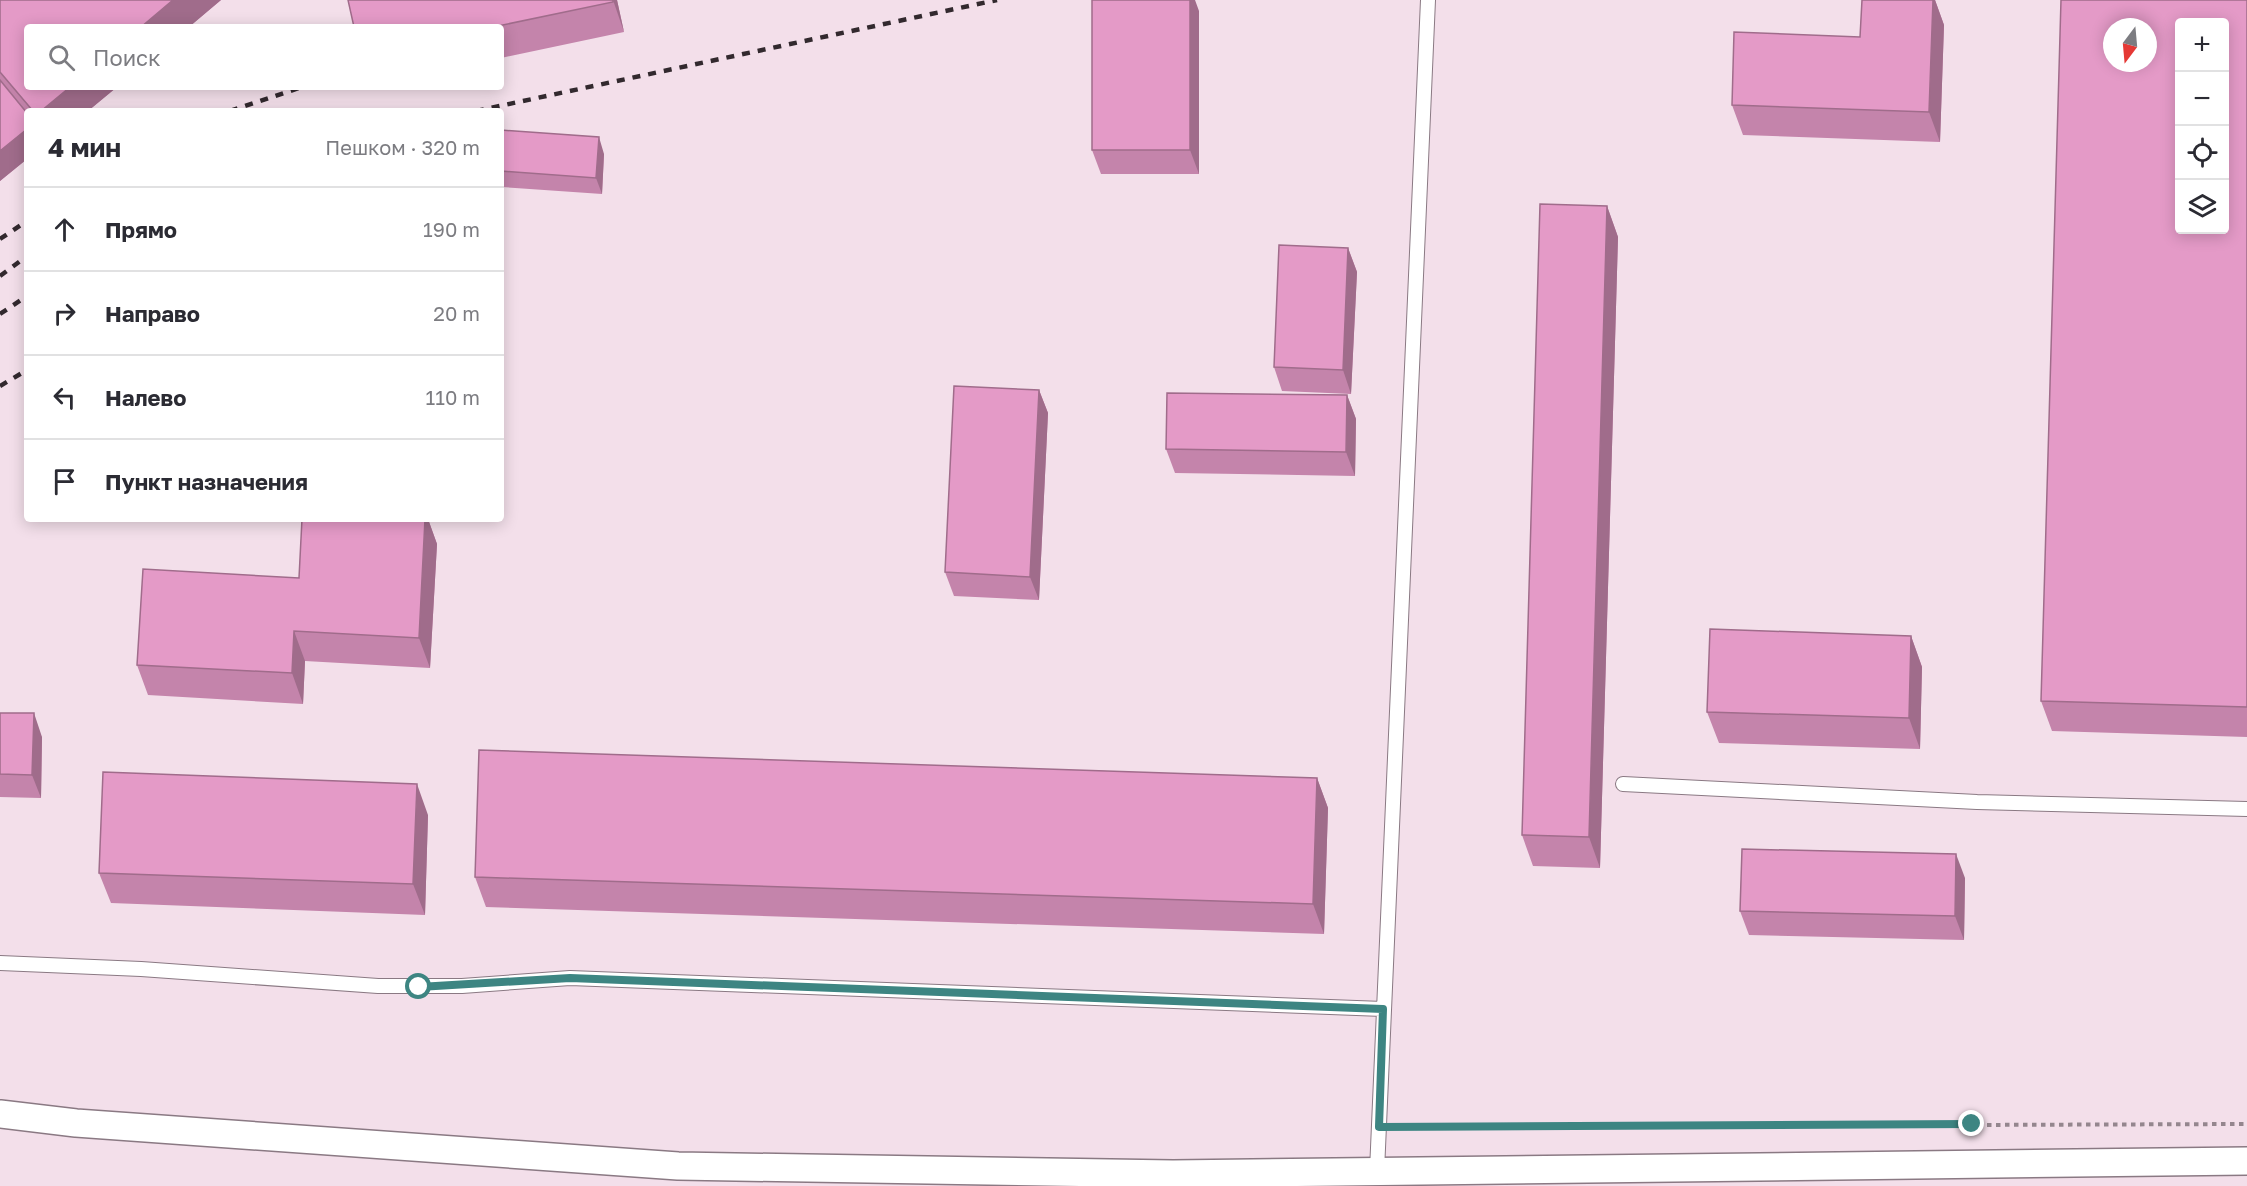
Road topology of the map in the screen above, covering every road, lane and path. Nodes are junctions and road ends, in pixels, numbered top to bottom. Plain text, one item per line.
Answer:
1 (1428, 0) edge
2 (1623, 784) dead end
3 (2247, 809) edge
4 (0, 963) edge
5 (1383, 1009) junction
6 (0, 1114) edge
7 (2247, 1124) edge
8 (1379, 1127) junction
9 (2247, 1161) edge
10 (1376, 1179) edge

1 - 5 lane
2 - 3 lane
4 - 5 lane
5 - 8 lane
6 - 10 street
7 - 8 path
8 - 10 lane
9 - 10 street

